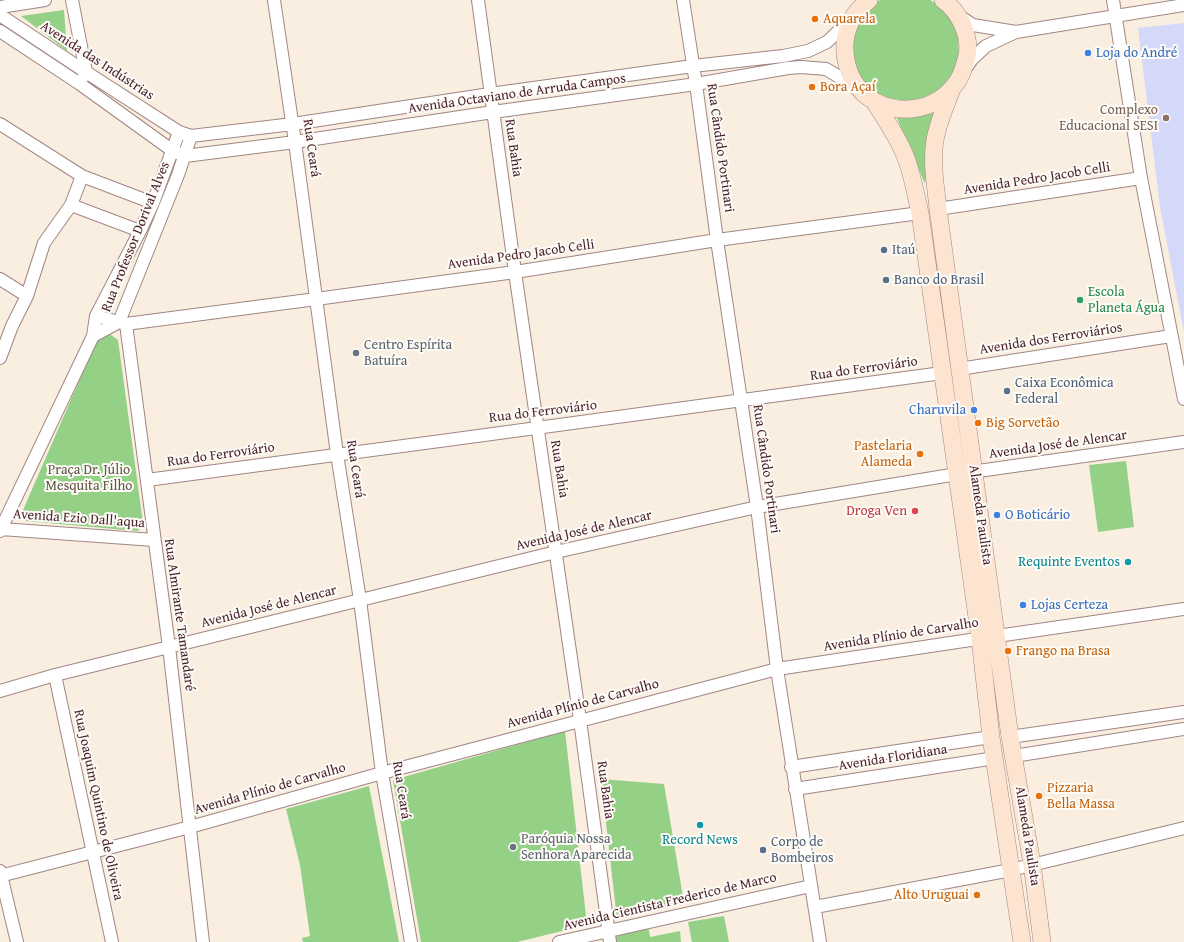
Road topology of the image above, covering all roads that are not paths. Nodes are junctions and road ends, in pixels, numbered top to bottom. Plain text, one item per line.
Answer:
1 (45, 0) edge
2 (72, 0) edge
3 (274, 0) edge
4 (478, 0) edge
5 (683, 0) edge
6 (943, 0) edge
7 (1113, 0) edge
8 (1184, 5) edge
9 (0, 7) edge
10 (860, 7) edge
11 (0, 15) edge
12 (1116, 15) junction
13 (958, 16) junction
14 (0, 31) edge
15 (1016, 32) junction
16 (694, 66) junction
17 (86, 72) junction
18 (963, 72) junction
19 (80, 84) junction
20 (696, 84) junction
21 (952, 89) junction
22 (490, 94) junction
23 (867, 95) junction
24 (493, 112) junction
25 (0, 124) edge
26 (293, 124) junction
27 (179, 132) junction
28 (191, 136) junction
29 (295, 142) junction
30 (173, 151) junction
31 (185, 156) junction
32 (82, 176) junction
33 (1141, 178) junction
34 (153, 202) junction
35 (71, 205) junction
36 (938, 209) junction
37 (920, 213) junction
38 (140, 231) junction
39 (717, 240) junction
40 (515, 272) junction
41 (0, 279) edge
42 (27, 296) junction
43 (316, 299) junction
44 (96, 316) junction
45 (123, 323) junction
46 (93, 336) junction
47 (1171, 336) junction
48 (0, 358) edge
49 (959, 368) junction
50 (942, 373) junction
51 (1184, 399) edge
52 (741, 402) junction
53 (537, 428) junction
54 (1184, 442) edge
55 (337, 454) junction
56 (974, 472) junction
57 (957, 474) junction
58 (147, 480) junction
59 (757, 507) junction
60 (1, 530) edge
61 (154, 540) junction
62 (556, 552) junction
63 (360, 600) junction
64 (1184, 609) edge
65 (997, 636) junction
66 (980, 639) junction
67 (169, 647) junction
68 (777, 670) junction
69 (55, 675) junction
70 (0, 691) edge
71 (1184, 712) edge
72 (580, 720) junction
73 (1184, 730) edge
74 (991, 737) junction
75 (1010, 737) junction
76 (1014, 756) junction
77 (995, 758) junction
78 (791, 767) junction
79 (382, 773) junction
80 (795, 789) junction
81 (190, 826) junction
82 (1184, 828) edge
83 (92, 852) junction
84 (1032, 864) junction
85 (1011, 870) junction
86 (0, 874) edge
87 (811, 886) junction
88 (815, 907) junction
89 (609, 936) edge
90 (17, 942) edge
91 (112, 942) edge
92 (203, 942) edge
93 (411, 942) edge
94 (559, 942) edge
95 (820, 942) edge
96 (1022, 942) edge
97 (1042, 942) edge

1 - 9 street
2 - 17 street
3 - 26 street, Rua Ceará
4 - 22 street, Rua Bahia
5 - 16 street, Rua Cândido Portinari
6 - 13 main road
7 - 12 street
8 - 12 street
10 - 16 street, Avenida Octaviano de Arruda Campos
10 - 23 main road, Alameda Paulista
11 - 17 street, Avenida das Indústrias
12 - 15 street
12 - 33 street
13 - 15 street
13 - 18 main road
14 - 19 street, Avenida das Indústrias
15 - 18 street
16 - 20 street, Rua Cândido Portinari
16 - 22 street, Avenida Octaviano de Arruda Campos
17 - 19 street
17 - 27 street, Avenida das Indústrias
18 - 21 main road
19 - 30 street, Avenida das Indústrias
20 - 23 street, Avenida Octaviano de Arruda Campos
20 - 24 street, Avenida Octaviano de Arruda Campos
20 - 39 street, Rua Cândido Portinari
21 - 23 main road
21 - 36 main road, Alameda Paulista
22 - 24 street, Rua Bahia
22 - 26 street, Avenida Octaviano de Arruda Campos
23 - 37 main road, Alameda Paulista
24 - 29 street, Avenida Octaviano de Arruda Campos
24 - 40 street, Rua Bahia
25 - 32 street
26 - 28 street, Avenida Octaviano de Arruda Campos
26 - 29 street, Rua Ceará
27 - 28 street, Avenida Octaviano de Arruda Campos
27 - 30 street, Rua Professor Dorival Alves
28 - 31 street, Rua Professor Dorival Alves
29 - 31 street, Avenida Octaviano de Arruda Campos
29 - 43 street, Rua Ceará
30 - 31 street, Avenida Octaviano de Arruda Campos
30 - 34 street, Rua Professor Dorival Alves
31 - 45 street, Rua Professor Dorival Alves
32 - 34 street
32 - 35 street
33 - 36 street, Avenida Pedro Jacob Celli
33 - 47 street
34 - 38 street, Rua Professor Dorival Alves
35 - 38 street
35 - 42 street
36 - 49 main road, Alameda Paulista
37 - 39 street, Avenida Pedro Jacob Celli
37 - 50 main road, Alameda Paulista
38 - 44 street, Rua Professor Dorival Alves
39 - 40 street, Avenida Pedro Jacob Celli
39 - 52 street, Rua Cândido Portinari
40 - 43 street, Avenida Pedro Jacob Celli
40 - 53 street, Rua Bahia
41 - 42 street
42 - 48 street
43 - 45 street, Avenida Pedro Jacob Celli
43 - 55 street, Rua Ceará
44 - 45 street
44 - 46 street, Rua Professor Dorival Alves
45 - 46 street, Rua Professor Dorival Alves
45 - 58 street, Rua Almirante Tamandaré
46 - 60 street, Rua Professor Dorival Alves
47 - 49 street, Avenida dos Ferroviários
47 - 51 street
49 - 56 main road, Alameda Paulista
50 - 52 street, Rua do Ferroviário
50 - 57 main road, Alameda Paulista
52 - 53 street, Rua do Ferroviário
52 - 59 street, Rua Cândido Portinari
53 - 55 street, Rua do Ferroviário
53 - 62 street, Rua Bahia
54 - 56 street, Avenida José de Alencar
55 - 58 street, Rua do Ferroviário
55 - 63 street, Rua Ceará
56 - 57 street, Avenida José de Alencar
56 - 65 main road, Alameda Paulista
57 - 59 street, Avenida José de Alencar
57 - 66 main road, Alameda Paulista
58 - 61 street, Rua Almirante Tamandaré
59 - 62 street, Avenida José de Alencar
59 - 68 street, Rua Cândido Portinari
60 - 61 street, Avenida Ezio Dall'aqua
61 - 67 street, Rua Almirante Tamandaré
62 - 63 street, Avenida José de Alencar
62 - 72 street, Rua Bahia
63 - 67 street, Avenida José de Alencar
63 - 79 street, Rua Ceará
64 - 65 street, Avenida Plínio de Carvalho
65 - 66 street, Avenida Plínio de Carvalho
65 - 75 main road, Alameda Paulista
66 - 68 street, Avenida Plínio de Carvalho
66 - 74 main road, Alameda Paulista
67 - 69 street, Avenida José de Alencar
67 - 81 street, Rua Almirante Tamandaré
68 - 72 street, Avenida Plínio de Carvalho
68 - 78 street, Rua Cândido Portinari
69 - 70 street, Avenida José de Alencar
69 - 83 street, Rua Joaquim Quintino de Oliveira
71 - 75 street
72 - 79 street, Avenida Plínio de Carvalho
72 - 89 street, Rua Bahia
73 - 76 street
74 - 77 main road, Alameda Paulista
74 - 78 street, Avenida Floridiana
75 - 76 main road, Alameda Paulista
76 - 84 main road, Alameda Paulista
77 - 80 street, Avenida Floridiana
77 - 85 main road, Alameda Paulista
78 - 80 street, Rua Cândido Portinari
79 - 81 street, Avenida Plínio de Carvalho
79 - 93 street, Rua Ceará
80 - 87 street, Rua Cândido Portinari
81 - 83 street, Avenida Plínio de Carvalho
81 - 92 street, Rua Almirante Tamandaré
82 - 84 street
83 - 86 street, Avenida Plínio de Carvalho
83 - 91 street, Rua Joaquim Quintino de Oliveira
84 - 85 street
84 - 97 main road, Alameda Paulista
85 - 88 street
85 - 96 main road, Alameda Paulista
86 - 90 street
87 - 88 street, Rua Cândido Portinari
87 - 89 street, Avenida Cientista Frederico de Marco
88 - 95 street, Rua Cândido Portinari
89 - 94 street, Avenida Cientista Frederico de Marco

